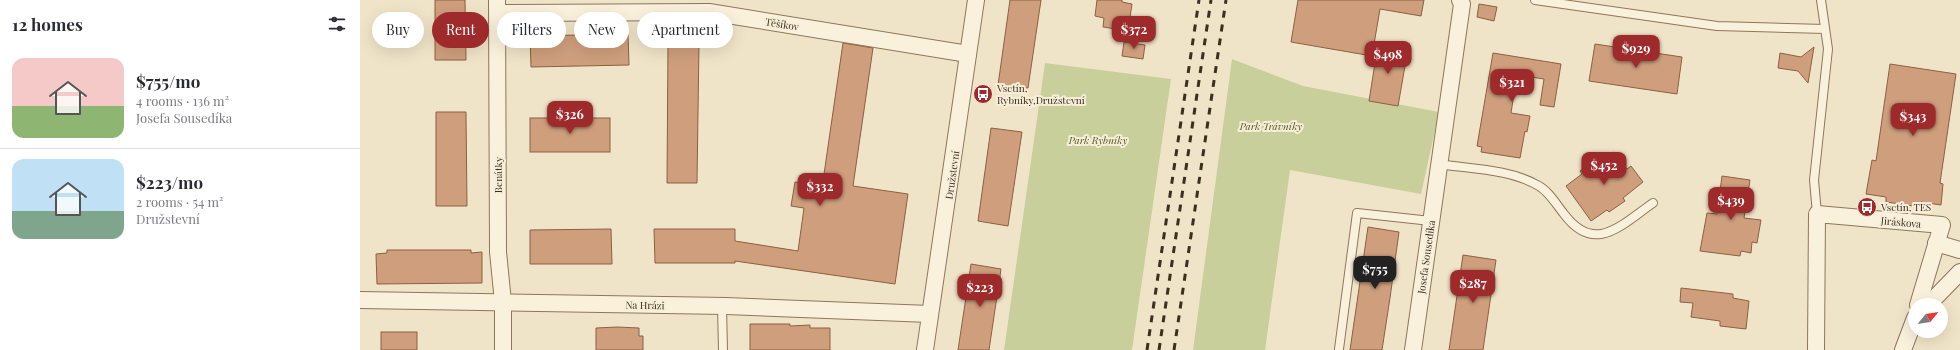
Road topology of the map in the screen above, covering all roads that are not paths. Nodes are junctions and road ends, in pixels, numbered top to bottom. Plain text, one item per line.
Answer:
1 (976, 0) edge
2 (1460, 0) edge
3 (1535, 0) edge
4 (1821, 0) edge
5 (498, 6) edge
6 (1825, 29) junction
7 (968, 54) junction
8 (1440, 164) junction
9 (1653, 203) dead end
10 (1817, 214) junction
11 (1431, 221) junction
12 (1936, 242) junction
13 (1960, 250) edge
14 (1960, 272) edge
15 (1920, 298) edge
16 (1935, 298) edge
17 (360, 300) edge
18 (503, 302) junction
19 (722, 306) junction
20 (930, 314) junction
21 (1908, 335) edge
22 (1339, 349) dead end
23 (503, 350) edge
24 (723, 350) edge
25 (926, 350) edge
26 (1413, 350) edge
27 (1816, 350) edge
28 (1903, 350) edge

1 - 7 street, Družstevní
2 - 8 street, Josefa Sousedíka
3 - 6 lane
4 - 6 lane
5 - 7 street, Těšíkov
5 - 18 street, Benátky
6 - 10 lane
7 - 20 street, Družstevní
8 - 9 lane
8 - 11 street, Josefa Sousedíka
10 - 12 street, Jiráskova
10 - 27 street
11 - 22 lane
11 - 26 street, Josefa Sousedíka
12 - 13 street
12 - 15 street, Jiráskova
14 - 16 street
17 - 18 street, Na Hrázi
18 - 19 street, Na Hrázi
18 - 23 street, Benátky
19 - 20 street, Na Hrázi
19 - 24 lane
20 - 25 street, Družstevní
21 - 28 street, Jiráskova

